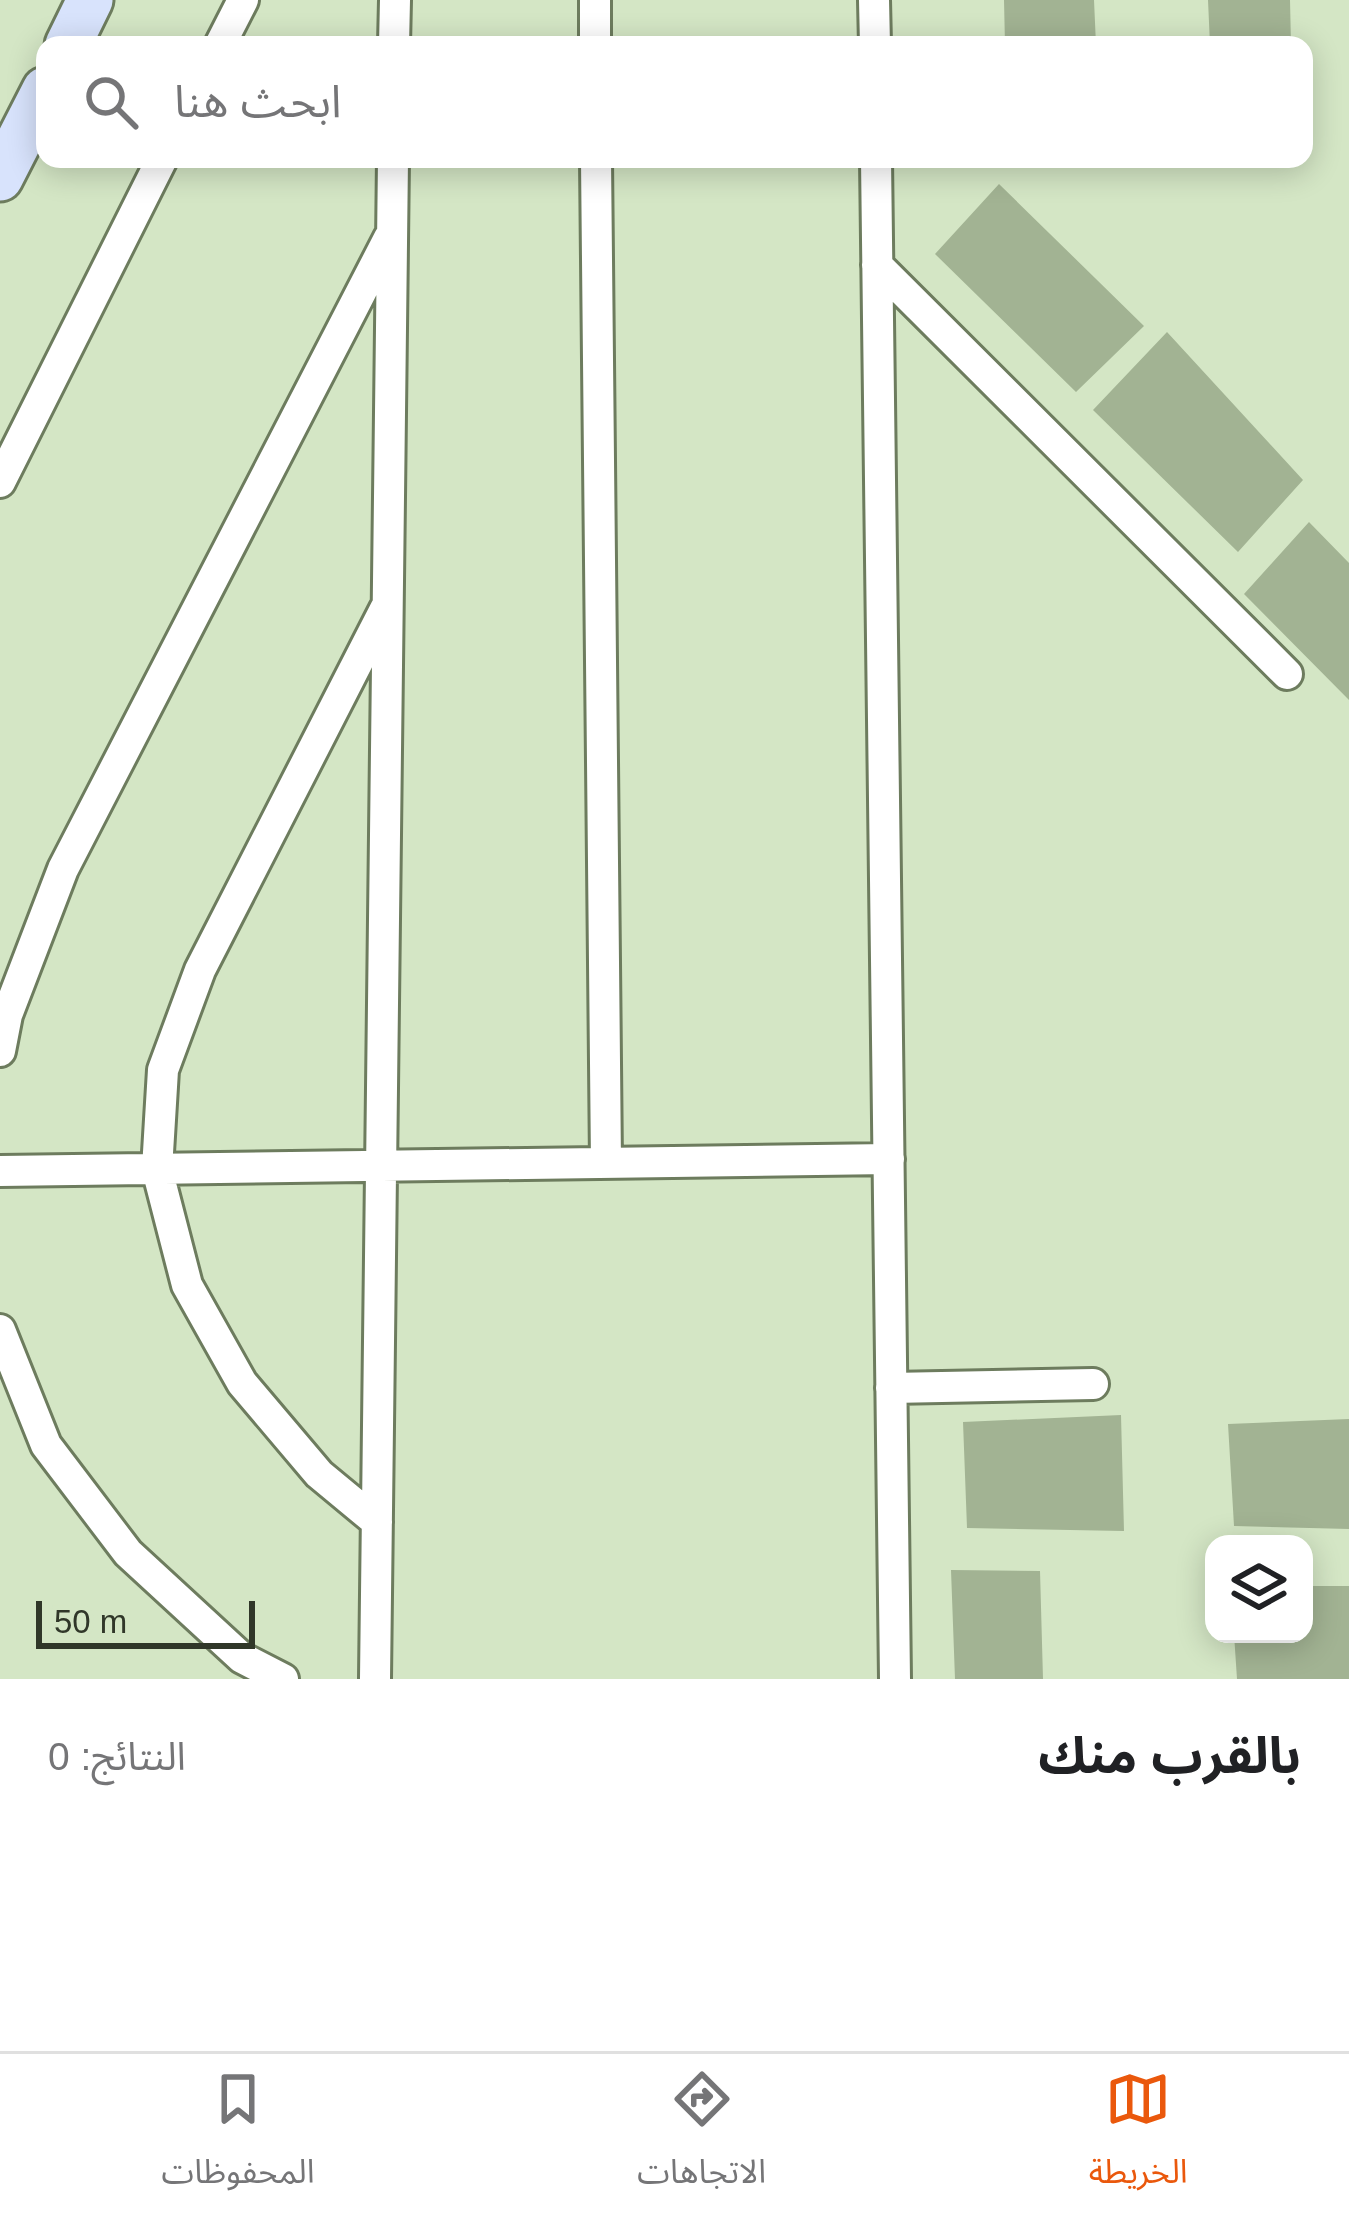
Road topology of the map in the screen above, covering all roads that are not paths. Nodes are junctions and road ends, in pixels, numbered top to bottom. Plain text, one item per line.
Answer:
1 (90, 0) edge
2 (243, 0) edge
3 (394, 0) edge
4 (595, 0) edge
5 (874, 0) edge
6 (72, 36) edge
7 (225, 36) edge
8 (394, 36) edge
9 (595, 36) edge
10 (874, 36) edge
11 (36, 108) edge
12 (157, 168) edge
13 (393, 168) edge
14 (596, 168) edge
15 (876, 168) edge
16 (0, 178) edge
17 (392, 232) junction
18 (878, 265) junction
19 (0, 482) edge
20 (388, 603) junction
21 (1288, 674) dead end
22 (0, 1051) edge
23 (889, 1159) junction
24 (606, 1163) junction
25 (381, 1166) junction
26 (157, 1169) junction
27 (0, 1171) edge
28 (0, 1330) edge
29 (1093, 1384) dead end
30 (891, 1388) junction
31 (376, 1522) junction
32 (283, 1679) edge
33 (375, 1679) edge
34 (895, 1679) edge

1 - 6 main road
2 - 7 street
3 - 8 street
4 - 9 street
5 - 10 street
11 - 16 main road
12 - 19 street
13 - 17 street
14 - 24 street
15 - 18 street
17 - 20 street
17 - 22 street
18 - 21 street
18 - 23 street
20 - 25 street
20 - 26 street
23 - 24 street
23 - 30 street
24 - 25 street
25 - 26 street
25 - 31 street
26 - 27 street
26 - 31 street
28 - 32 street
29 - 30 street
30 - 34 street
31 - 33 street

